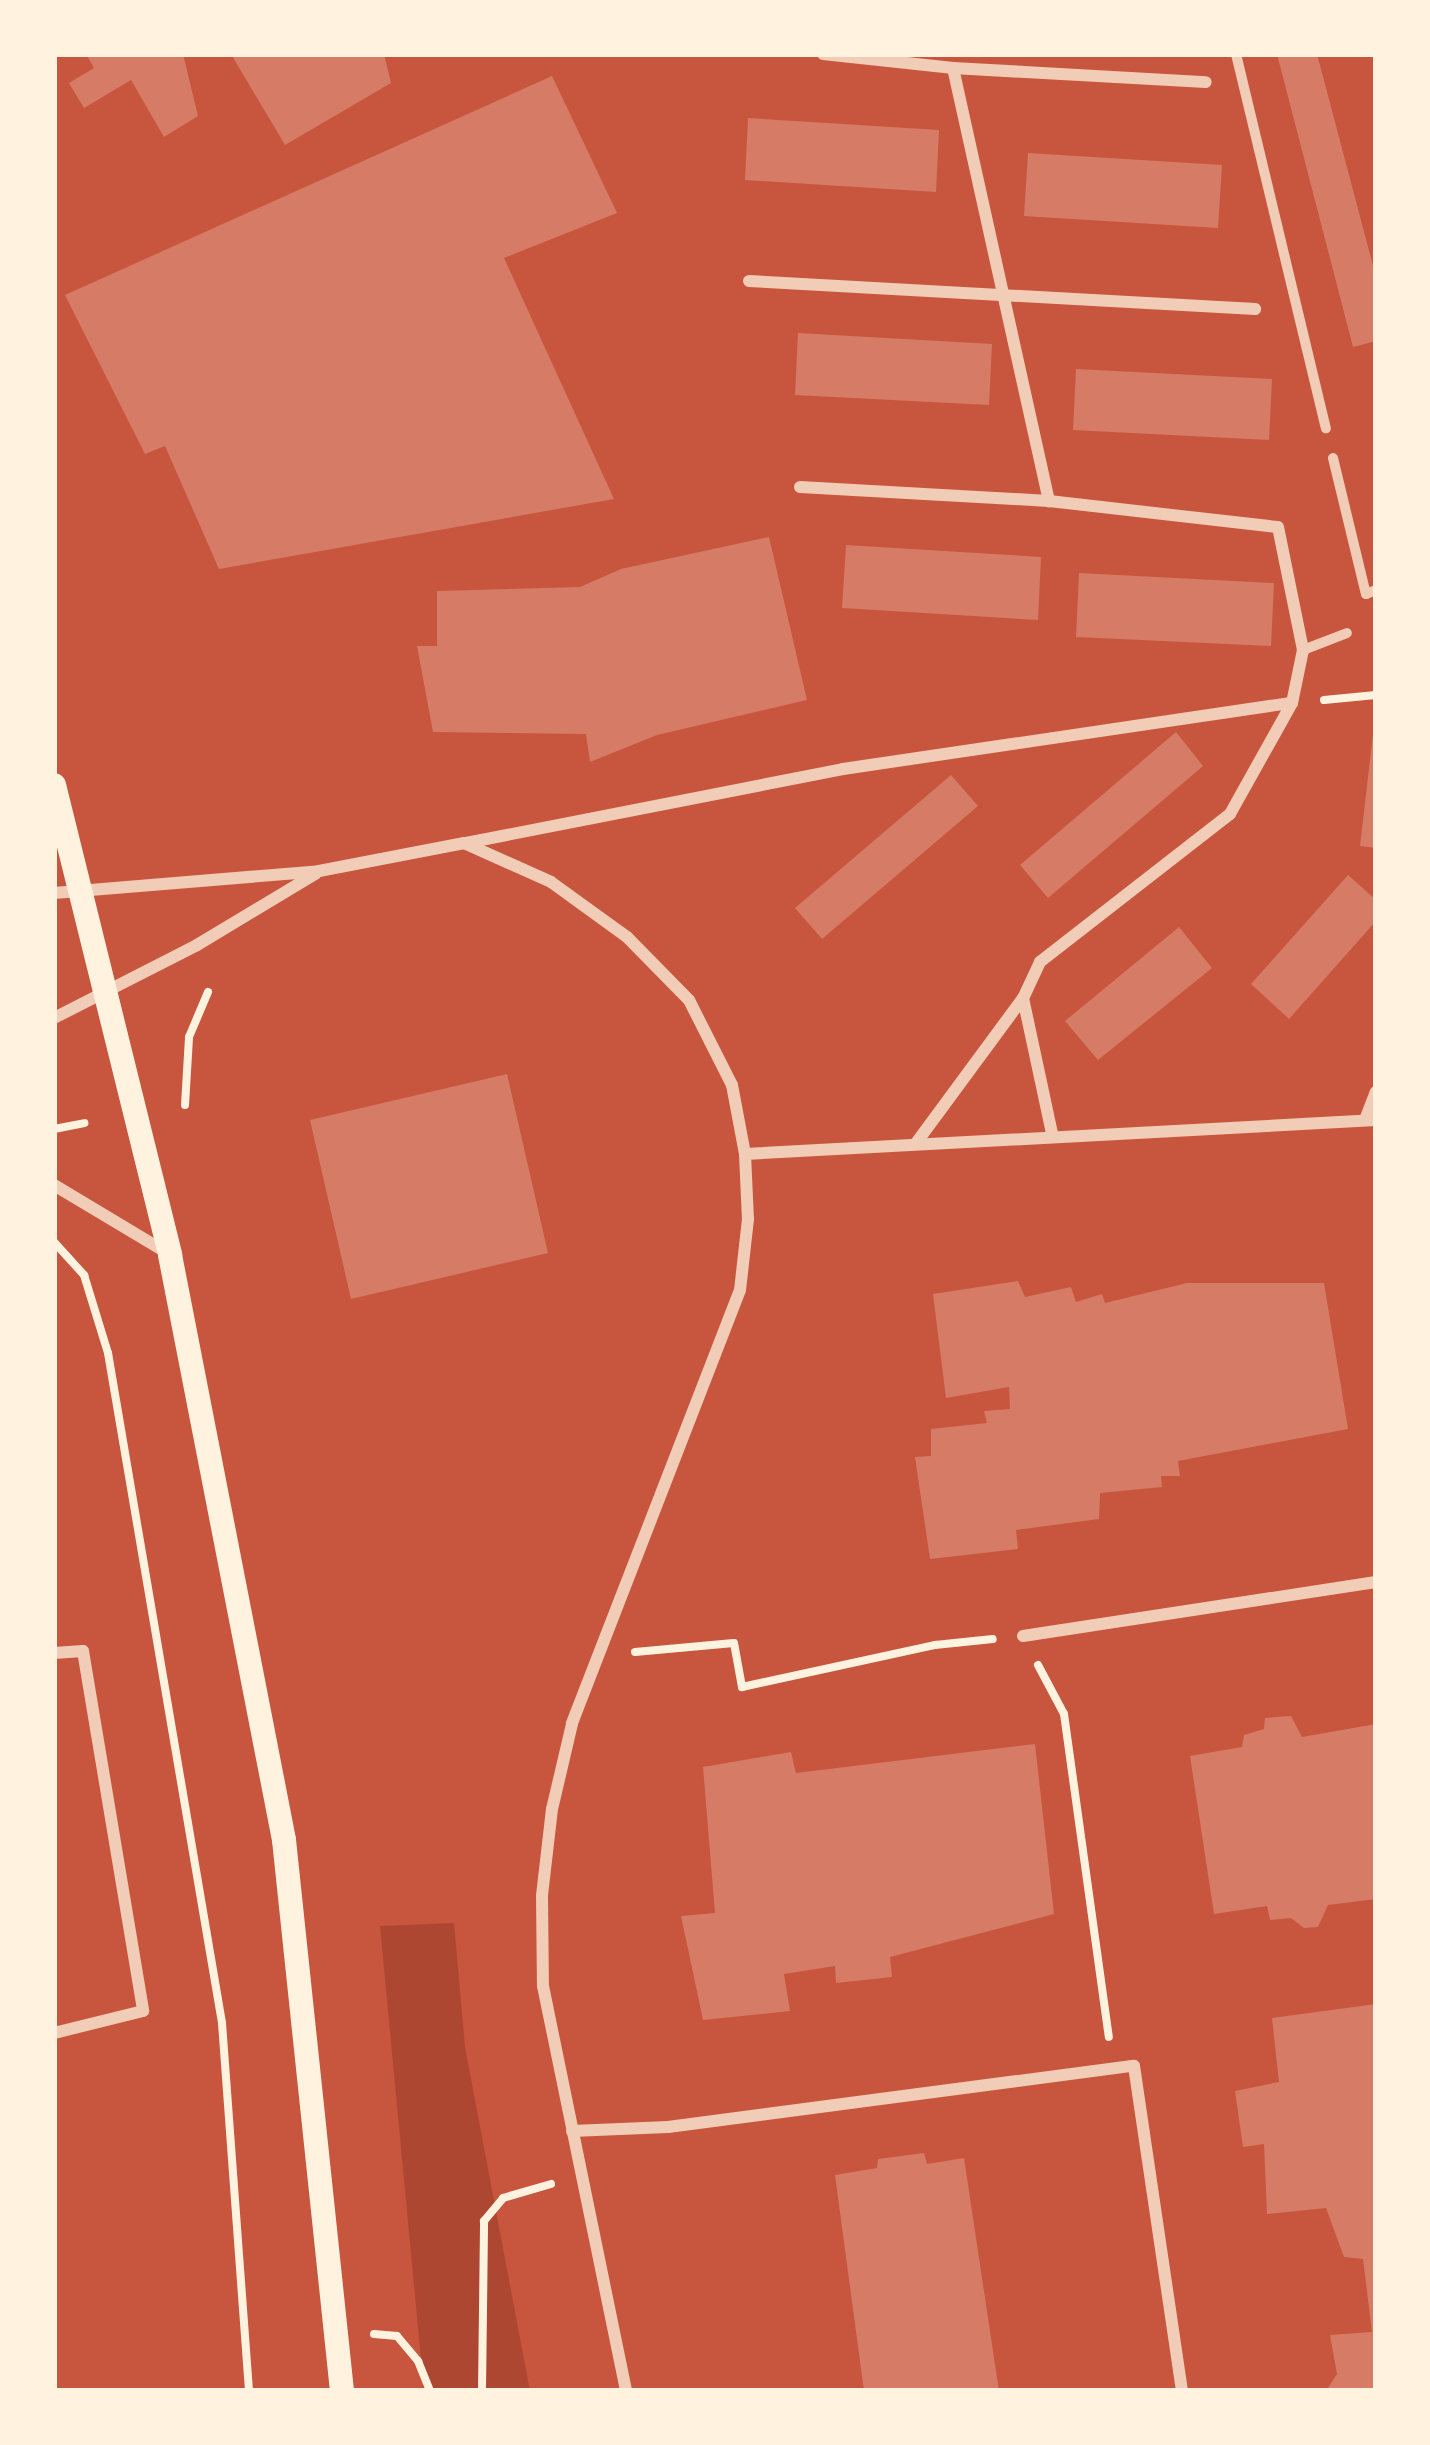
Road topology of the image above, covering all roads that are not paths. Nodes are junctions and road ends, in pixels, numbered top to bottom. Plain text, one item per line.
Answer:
1 (823, 54) edge
2 (1237, 54) edge
3 (953, 68) junction
4 (1206, 82) dead end
5 (749, 281) dead end
6 (1007, 298) junction
7 (1255, 309) dead end
8 (1326, 428) dead end
9 (1333, 458) dead end
10 (800, 487) dead end
11 (1049, 501) junction
12 (1376, 590) edge
13 (1348, 633) dead end
14 (1303, 650) junction
15 (1292, 703) junction
16 (54, 785) edge
17 (464, 843) junction
18 (320, 871) junction
19 (67, 892) edge
20 (108, 990) junction
21 (1023, 998) junction
22 (54, 1018) edge
23 (1376, 1093) edge
24 (1370, 1120) edge
25 (1052, 1133) junction
26 (917, 1142) junction
27 (745, 1154) junction
28 (54, 1185) edge
29 (170, 1255) junction
30 (1376, 1582) edge
31 (1023, 1636) road end
32 (54, 1653) edge
33 (54, 2033) edge
34 (572, 2131) junction
35 (342, 2391) edge
36 (626, 2391) edge
37 (1182, 2391) edge

1 - 3 street
2 - 8 street
3 - 4 street
3 - 6 street
5 - 6 street
6 - 7 street
6 - 11 street
9 - 12 street
10 - 11 street
11 - 14 street
13 - 14 street
14 - 15 street
15 - 17 street
15 - 21 street
16 - 19 main road
17 - 18 street
17 - 27 street
18 - 19 street
18 - 20 street
19 - 20 main road
20 - 22 street
20 - 29 main road
21 - 25 street
21 - 26 street
23 - 24 street
24 - 25 street
25 - 26 street
26 - 27 street
27 - 34 street
28 - 29 street
29 - 35 main road
30 - 31 street
32 - 33 street
34 - 36 street
34 - 37 street

